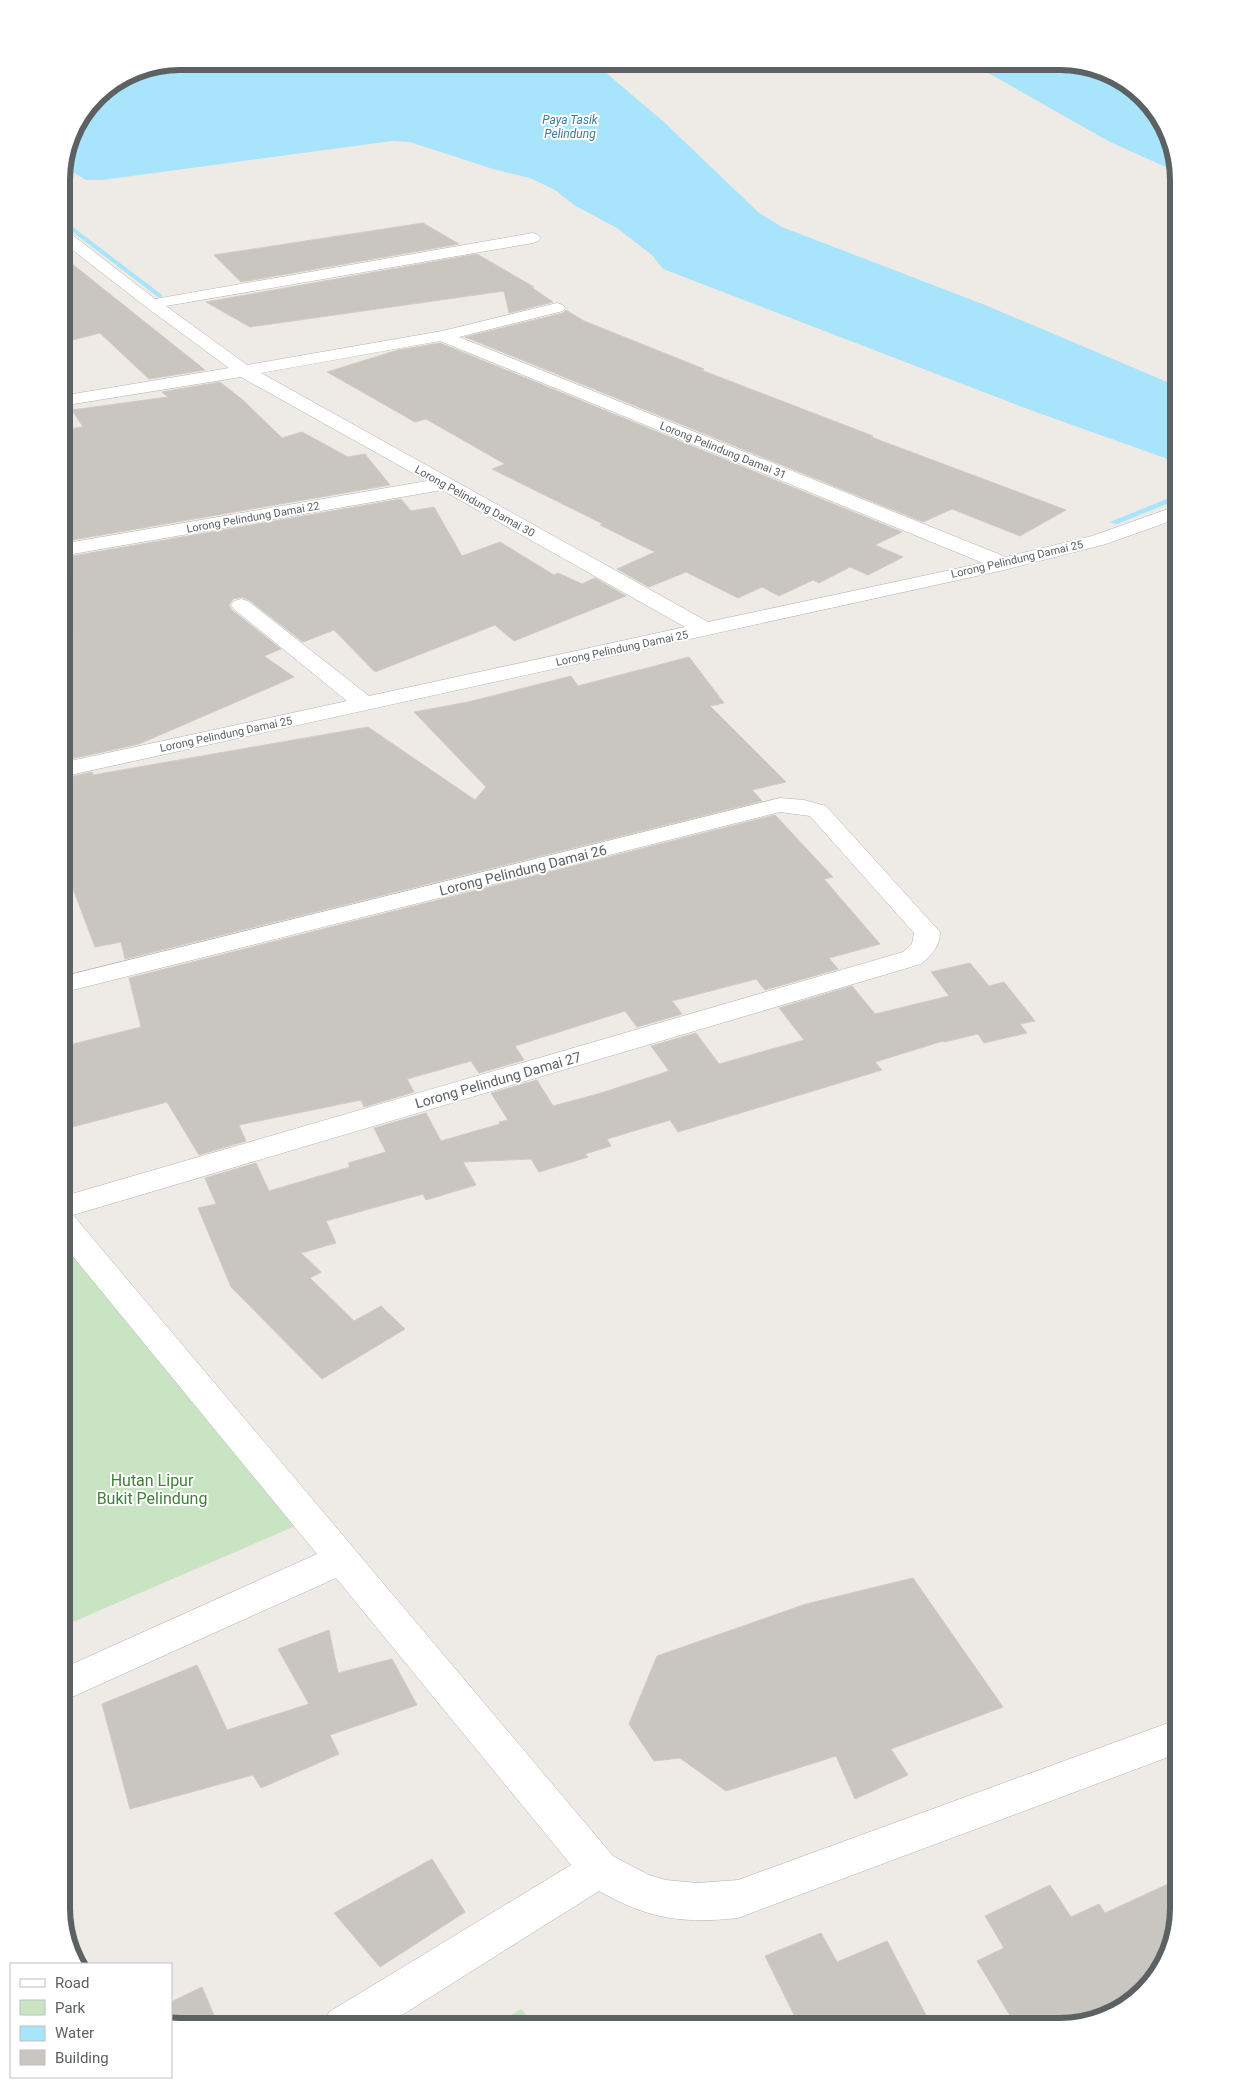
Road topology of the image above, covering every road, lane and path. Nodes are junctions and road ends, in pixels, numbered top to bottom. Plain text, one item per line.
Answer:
1 (533, 238) dead end
2 (70, 239) edge
3 (152, 304) junction
4 (557, 308) dead end
5 (442, 336) junction
6 (244, 371) junction
7 (70, 400) edge
8 (444, 484) junction
9 (1170, 514) edge
10 (70, 549) edge
11 (1004, 564) junction
12 (241, 605) dead end
13 (706, 630) junction
14 (365, 704) junction
15 (70, 768) edge
16 (928, 942) joint
17 (70, 984) edge
18 (70, 1205) edge
19 (70, 1233) edge
20 (342, 1559) junction
21 (70, 1682) edge
22 (1170, 1739) edge
23 (599, 1869) junction
24 (357, 2018) edge

1 - 3 street
2 - 3 street, Lorong Pelindung Damai 30
3 - 6 street, Lorong Pelindung Damai 30
4 - 5 street
5 - 6 street
5 - 11 street, Lorong Pelindung Damai 31
6 - 7 street
6 - 8 street, Lorong Pelindung Damai 30
8 - 10 street, Lorong Pelindung Damai 22
8 - 13 street, Lorong Pelindung Damai 30
9 - 11 street, Lorong Pelindung Damai 25
11 - 13 street, Lorong Pelindung Damai 25
12 - 14 street
13 - 14 street, Lorong Pelindung Damai 25
14 - 15 street, Lorong Pelindung Damai 25
16 - 17 street, Lorong Pelindung Damai 26
16 - 18 street, Lorong Pelindung Damai 27
19 - 20 street
20 - 21 street
20 - 23 street
22 - 23 street
23 - 24 street

